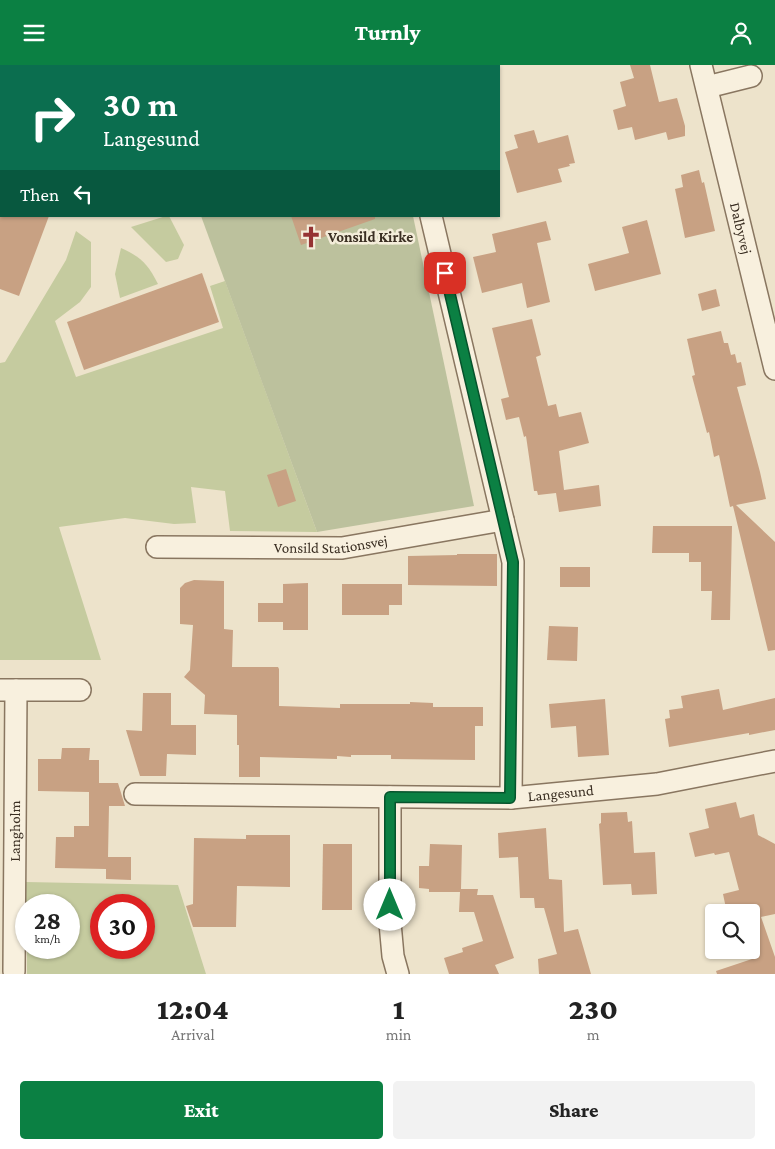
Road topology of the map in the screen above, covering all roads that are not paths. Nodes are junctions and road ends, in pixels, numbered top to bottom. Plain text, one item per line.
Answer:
1 (701, 65) edge
2 (751, 76) dead end
3 (707, 87) junction
4 (431, 217) edge
5 (775, 369) edge
6 (503, 520) junction
7 (157, 547) dead end
8 (8, 690) edge
9 (80, 690) dead end
10 (775, 761) edge
11 (135, 794) dead end
12 (390, 797) junction
13 (510, 798) junction
14 (14, 971) dead end
15 (398, 974) edge

1 - 3 street, Dalbyvej
2 - 3 street
3 - 5 street, Dalbyvej
4 - 6 street
6 - 7 street, Vonsild Stationsvej
6 - 13 street
8 - 9 street, Langholm
8 - 14 street, Langholm
10 - 13 street, Langesund
11 - 12 street, Langesund
12 - 13 street, Langesund
12 - 15 street

